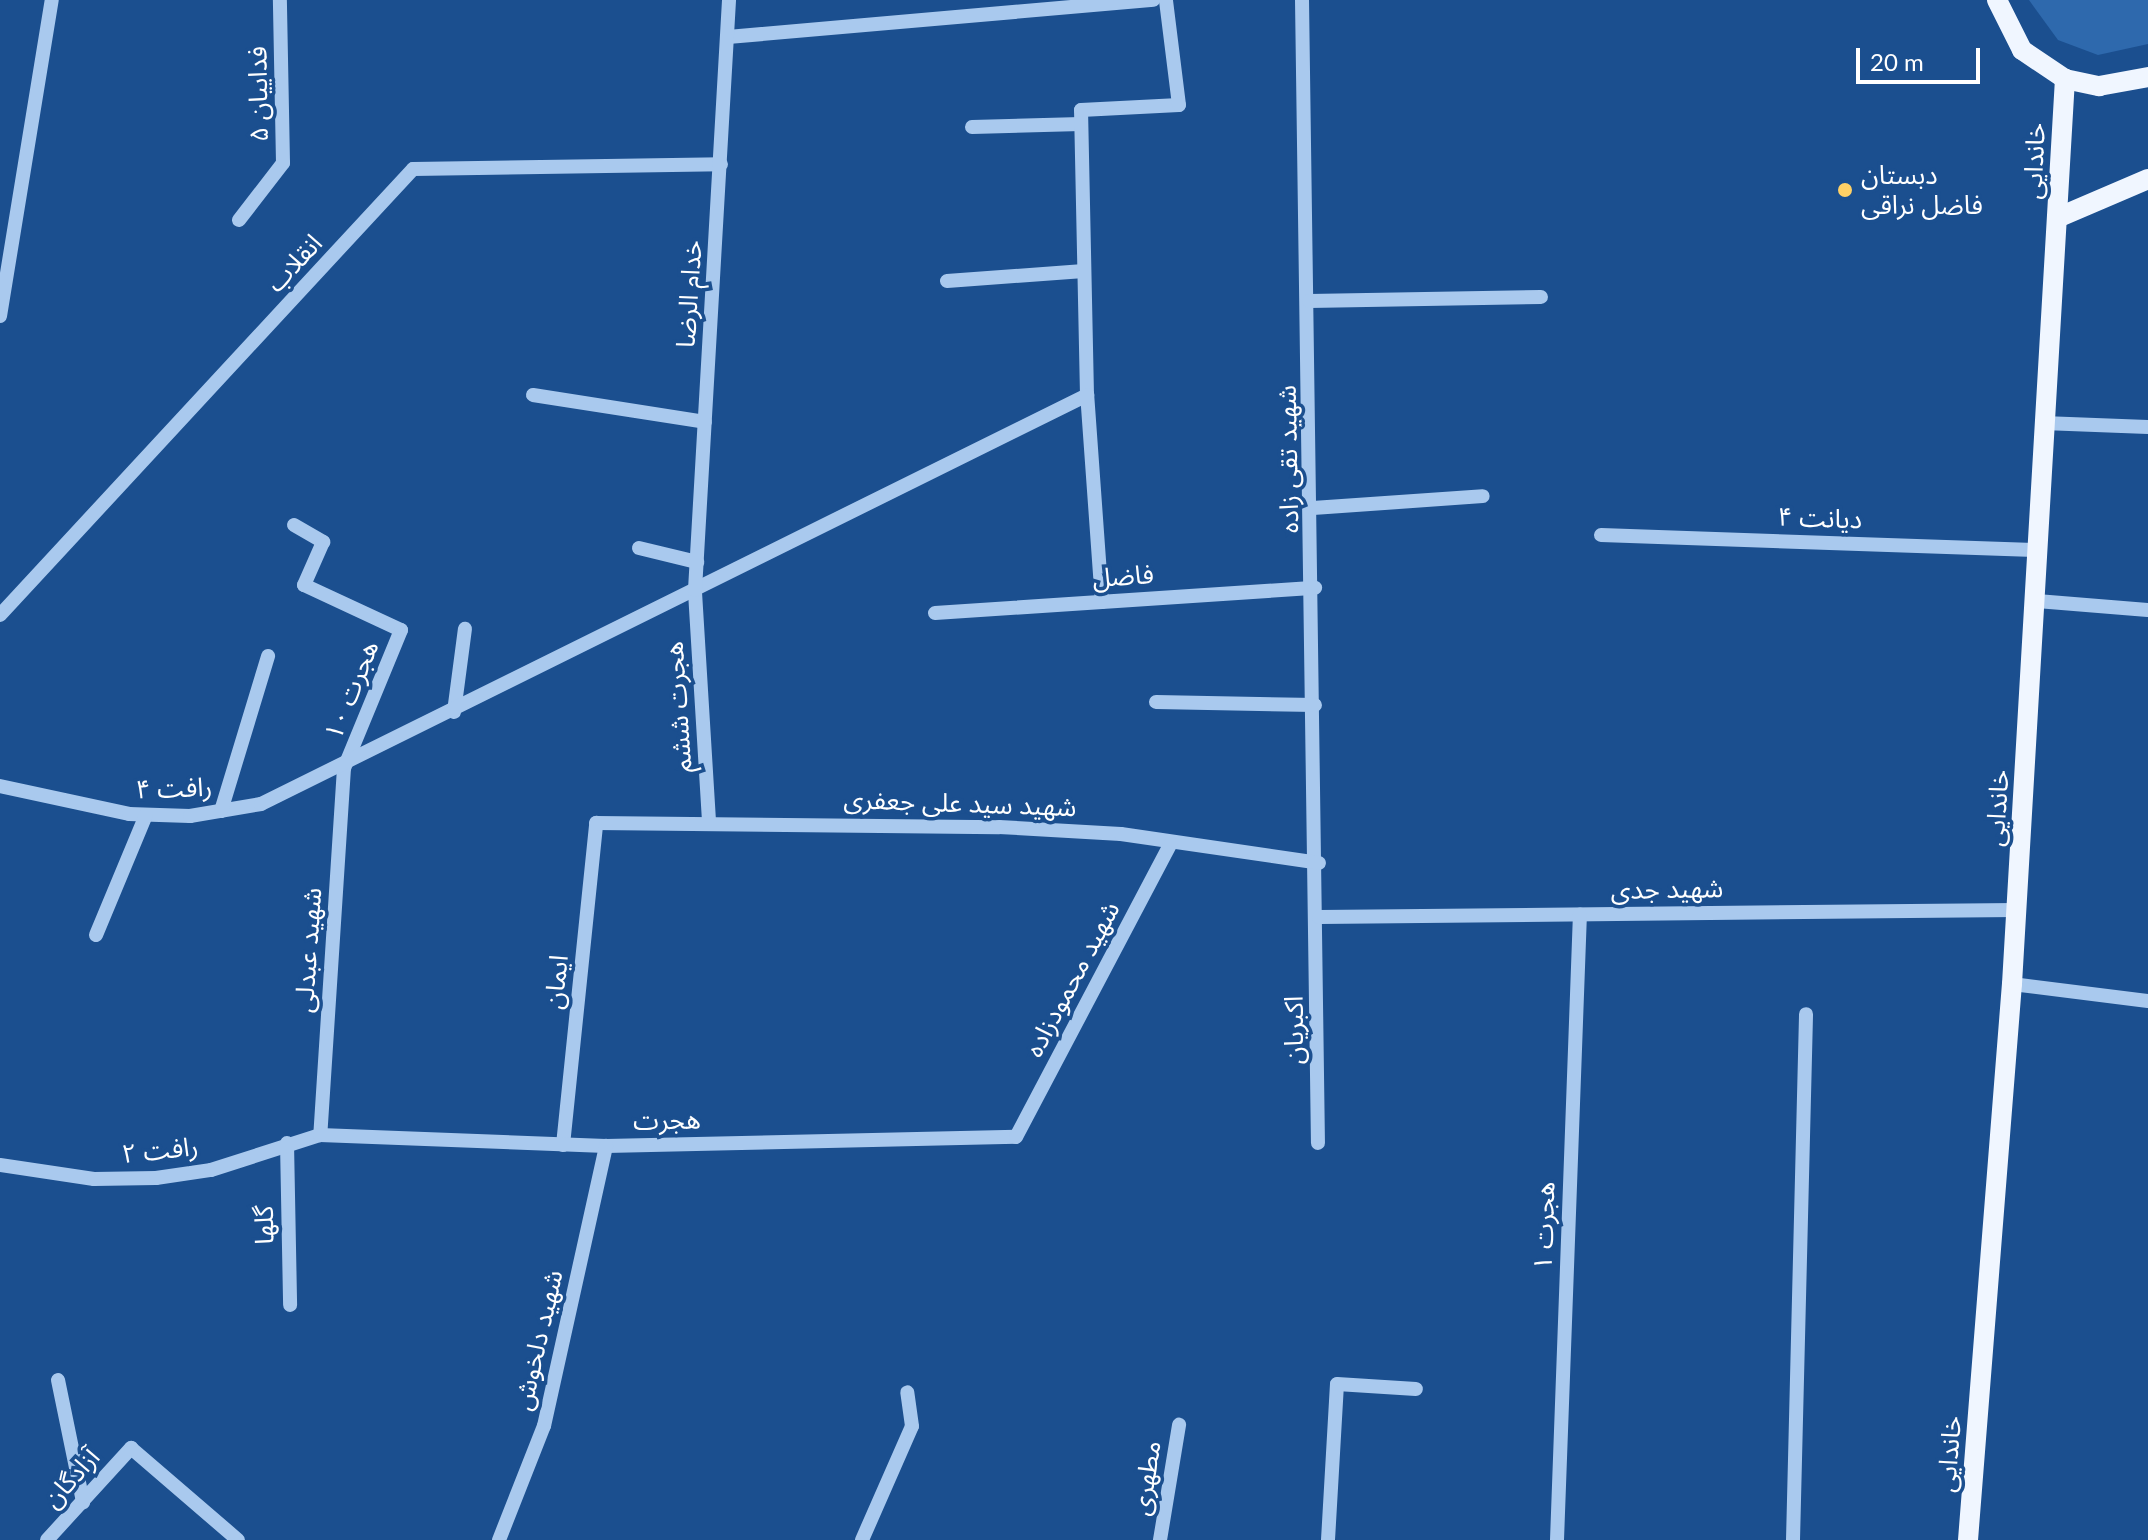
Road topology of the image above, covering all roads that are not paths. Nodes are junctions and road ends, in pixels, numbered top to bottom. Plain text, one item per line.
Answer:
1 (52, 0) edge
2 (280, 0) edge
3 (729, 0) edge
4 (1153, 0) edge
5 (1166, 0) edge
6 (1302, 0) edge
7 (1997, 0) edge
8 (728, 37) junction
9 (2065, 79) junction
10 (2142, 85) edge
11 (1081, 124) junction
12 (972, 127) dead end
13 (721, 164) junction
14 (2148, 179) edge
15 (2057, 218) junction
16 (239, 220) dead end
17 (1084, 271) junction
18 (947, 281) dead end
19 (1541, 297) dead end
20 (1309, 301) junction
21 (0, 316) edge
22 (533, 395) dead end
23 (1087, 395) junction
24 (705, 422) junction
25 (2043, 423) junction
26 (2148, 427) edge
27 (1483, 496) dead end
28 (1313, 508) junction
29 (294, 525) dead end
30 (1601, 535) dead end
31 (639, 548) dead end
32 (2038, 550) junction
33 (697, 562) junction
34 (1315, 588) junction
35 (695, 590) junction
36 (2037, 601) junction
37 (1102, 602) junction
38 (2148, 610) edge
39 (935, 613) dead end
40 (0, 615) edge
41 (465, 629) dead end
42 (268, 656) dead end
43 (1156, 702) dead end
44 (1315, 705) junction
45 (454, 712) junction
46 (344, 768) junction
47 (0, 786) edge
48 (221, 811) junction
49 (146, 815) junction
50 (709, 821) junction
51 (596, 823) joint
52 (1171, 843) junction
53 (1319, 863) junction
54 (2016, 910) junction
55 (1580, 914) junction
56 (1319, 917) junction
57 (96, 935) dead end
58 (2012, 984) junction
59 (2148, 1001) edge
60 (1806, 1014) dead end
61 (320, 1135) junction
62 (1016, 1137) joint
63 (287, 1143) junction
64 (1318, 1143) dead end
65 (563, 1145) junction
66 (606, 1146) junction
67 (0, 1165) edge
68 (290, 1305) dead end
69 (58, 1380) dead end
70 (1416, 1389) dead end
71 (907, 1392) dead end
72 (1179, 1425) dead end
73 (83, 1502) junction
74 (47, 1540) edge
75 (238, 1540) edge
76 (499, 1540) edge
77 (862, 1540) edge
78 (1160, 1540) edge
79 (1328, 1540) edge
80 (1557, 1540) edge
81 (1793, 1540) edge
82 (1968, 1540) edge

1 - 21 street
2 - 16 street, فداییان ۵
3 - 8 street, خدام الرضا
4 - 8 street
5 - 11 street
6 - 20 street, شهید تقی زاده
7 - 9 main road
8 - 13 street, خدام الرضا
9 - 10 main road
9 - 15 main road, خاندایی
11 - 12 street
11 - 17 street
13 - 24 street, خدام الرضا
13 - 40 street, انقلاب
14 - 15 main road
15 - 25 main road, خاندایی
17 - 18 street
17 - 23 street
19 - 20 street
20 - 28 street, شهید تقی زاده
22 - 24 street
23 - 35 street, رافت ۴
23 - 37 street
24 - 33 street, خدام الرضا
25 - 26 street
25 - 32 main road, خاندایی
27 - 28 street
28 - 34 street, شهید تقی زاده
29 - 46 street, هجرت ۱۰
30 - 32 street, دیانت ۴
31 - 33 street
32 - 36 main road, خاندایی
33 - 35 street, خدام الرضا
34 - 37 street, فاضل
34 - 44 street, شهید تقی زاده
35 - 45 street, رافت ۴
35 - 50 street, هجرت ششم
36 - 38 street
36 - 54 main road, خاندایی
37 - 39 street, فاضل
41 - 45 street
42 - 48 street
43 - 44 street
44 - 53 street, شهید تقی زاده
45 - 46 street, رافت ۴
46 - 48 street, رافت ۴
46 - 61 street, شهید عبدلی
47 - 49 street, رافت ۴
48 - 49 street, رافت ۴
49 - 57 street
50 - 51 street, شهید سید علی جعفری
50 - 52 street, شهید سید علی جعفری
51 - 65 street, ایمان
52 - 53 street, شهید سید علی جعفری
52 - 62 street, شهید محمودزاده
53 - 56 street, شهید تقی زاده
54 - 55 street, شهید جدی
54 - 58 main road, خاندایی
55 - 56 street, شهید جدی
55 - 80 street, هجرت ۱
56 - 64 street, اکبریان
58 - 59 street
58 - 82 main road, خاندایی
60 - 81 street
61 - 63 street, رافت ۲
61 - 65 street, هجرت
62 - 66 street, هجرت
63 - 67 street, رافت ۲
63 - 68 street, گلها
65 - 66 street, هجرت
66 - 76 street, شهید دلخوش
69 - 73 street
70 - 79 street
71 - 77 street
72 - 78 street, مطهری
73 - 74 street, آزادگان
73 - 75 street, آزادگان

